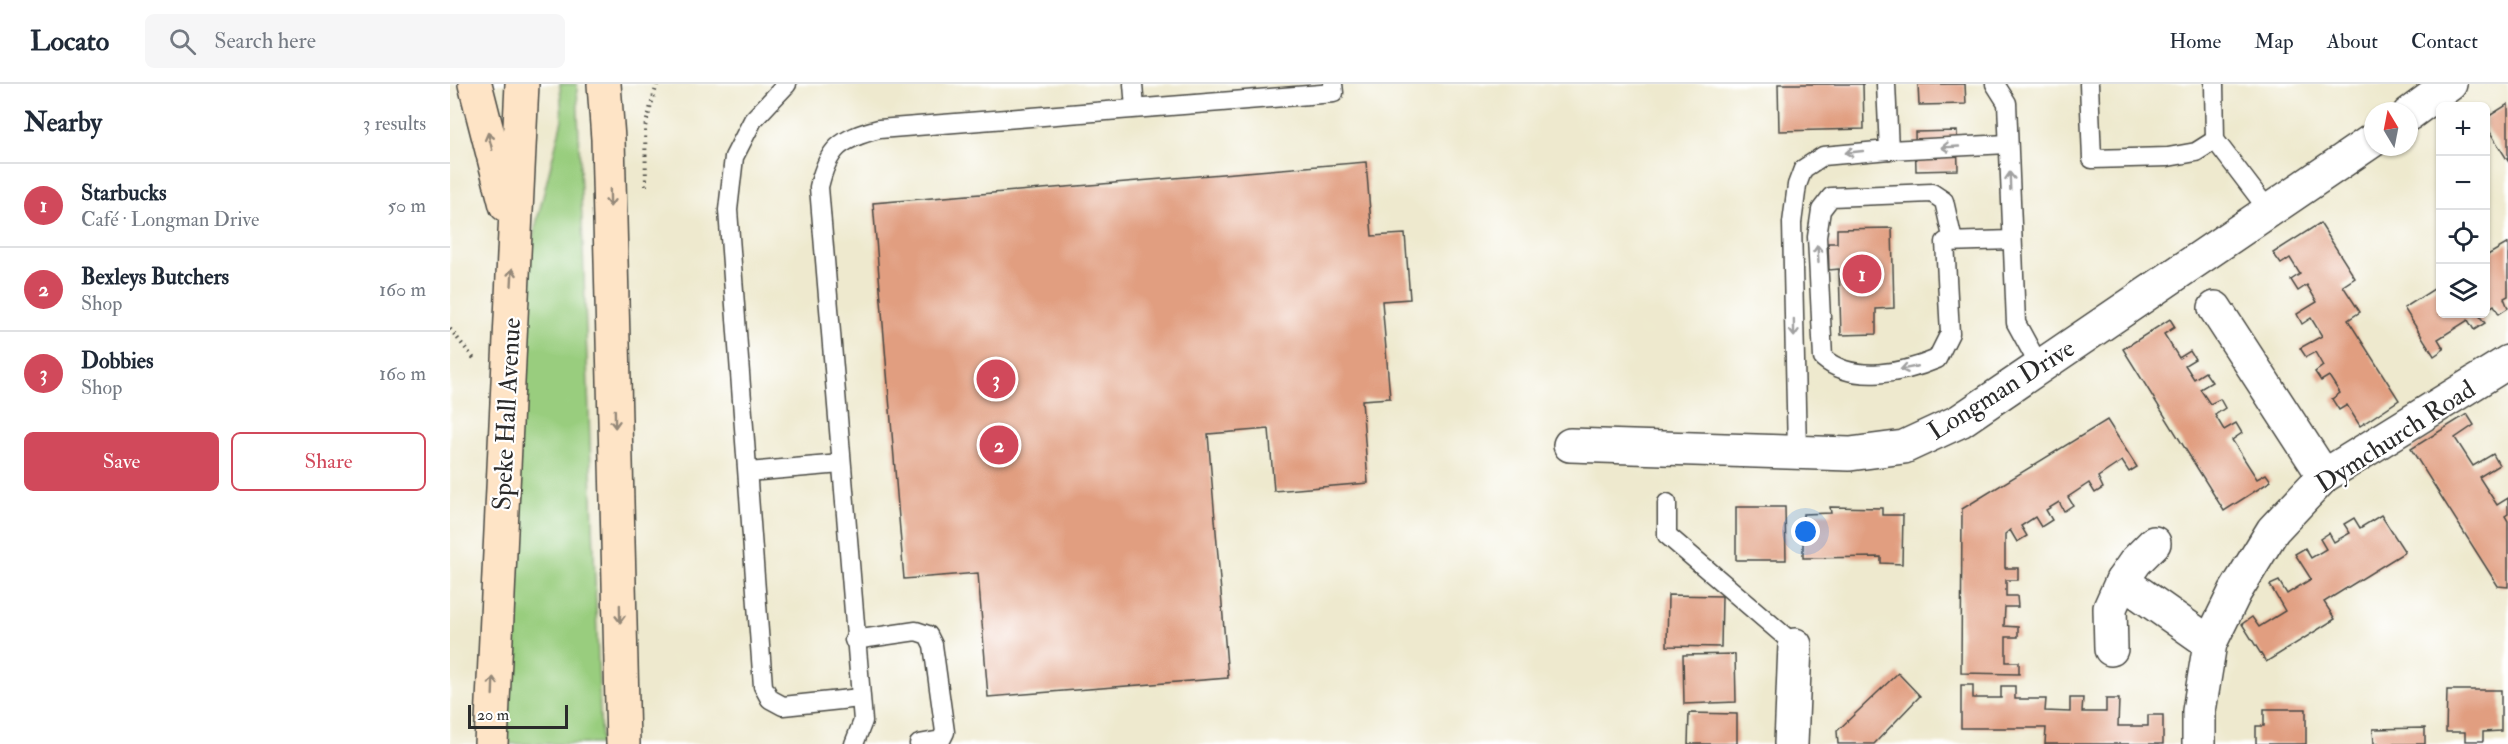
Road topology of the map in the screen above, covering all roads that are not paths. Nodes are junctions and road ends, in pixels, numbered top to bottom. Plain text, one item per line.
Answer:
1 (475, 84) edge
2 (522, 84) edge
3 (604, 84) edge
4 (618, 84) edge
5 (788, 84) edge
6 (1133, 84) edge
7 (1333, 84) edge
8 (1886, 84) edge
9 (1995, 84) edge
10 (2089, 84) edge
11 (2214, 84) edge
12 (2423, 84) edge
13 (2450, 84) edge
14 (2413, 102) edge
15 (2418, 105) edge
16 (1135, 108) junction
17 (608, 139) junction
18 (2215, 140) junction
19 (2008, 144) junction
20 (2364, 146) edge
21 (1889, 150) junction
22 (2269, 211) junction
23 (514, 239) junction
24 (2012, 240) junction
25 (1953, 241) junction
26 (2215, 308) dead end
27 (2040, 367) junction
28 (2504, 372) edge
29 (1570, 445) dead end
30 (1797, 452) junction
31 (841, 464) junction
32 (747, 472) junction
33 (2324, 476) junction
34 (1667, 503) dead end
35 (2154, 543) dead end
36 (2122, 581) junction
37 (854, 640) junction
38 (2210, 643) junction
39 (1795, 645) joint
40 (2112, 649) dead end
41 (860, 698) junction
42 (491, 744) edge
43 (623, 744) edge
44 (854, 744) edge
45 (919, 744) edge
46 (1791, 744) edge
47 (2199, 744) edge

23 -> 1 street
2 - 23 street, Speke Hall Avenue
3 - 17 street
4 - 17 street
5 - 32 lane
6 - 16 lane
7 - 16 lane
8 - 21 lane
9 - 19 lane
10 - 18 lane
11 - 18 lane
12 - 14 street
13 - 15 street
16 - 31 lane
17 -> 43 street
18 - 22 lane
19 -> 21 lane
24 -> 19 lane
20 - 22 street, Longman Drive
21 -> 30 lane
22 - 27 street, Longman Drive
42 -> 23 street, Speke Hall Avenue
24 - 25 lane
24 - 27 lane
25 -> 25 lane
26 - 33 street
27 - 30 street, Longman Drive
28 - 33 street, Dymchurch Road
29 - 30 street, Longman Drive
31 - 32 lane
31 - 37 lane
32 - 41 lane
33 - 38 street, Dymchurch Road
34 - 39 lane
35 - 36 street
36 - 38 street
36 - 40 street
37 - 41 lane
37 - 45 lane
38 - 47 street, Dymchurch Road
39 - 46 street
41 - 44 lane

